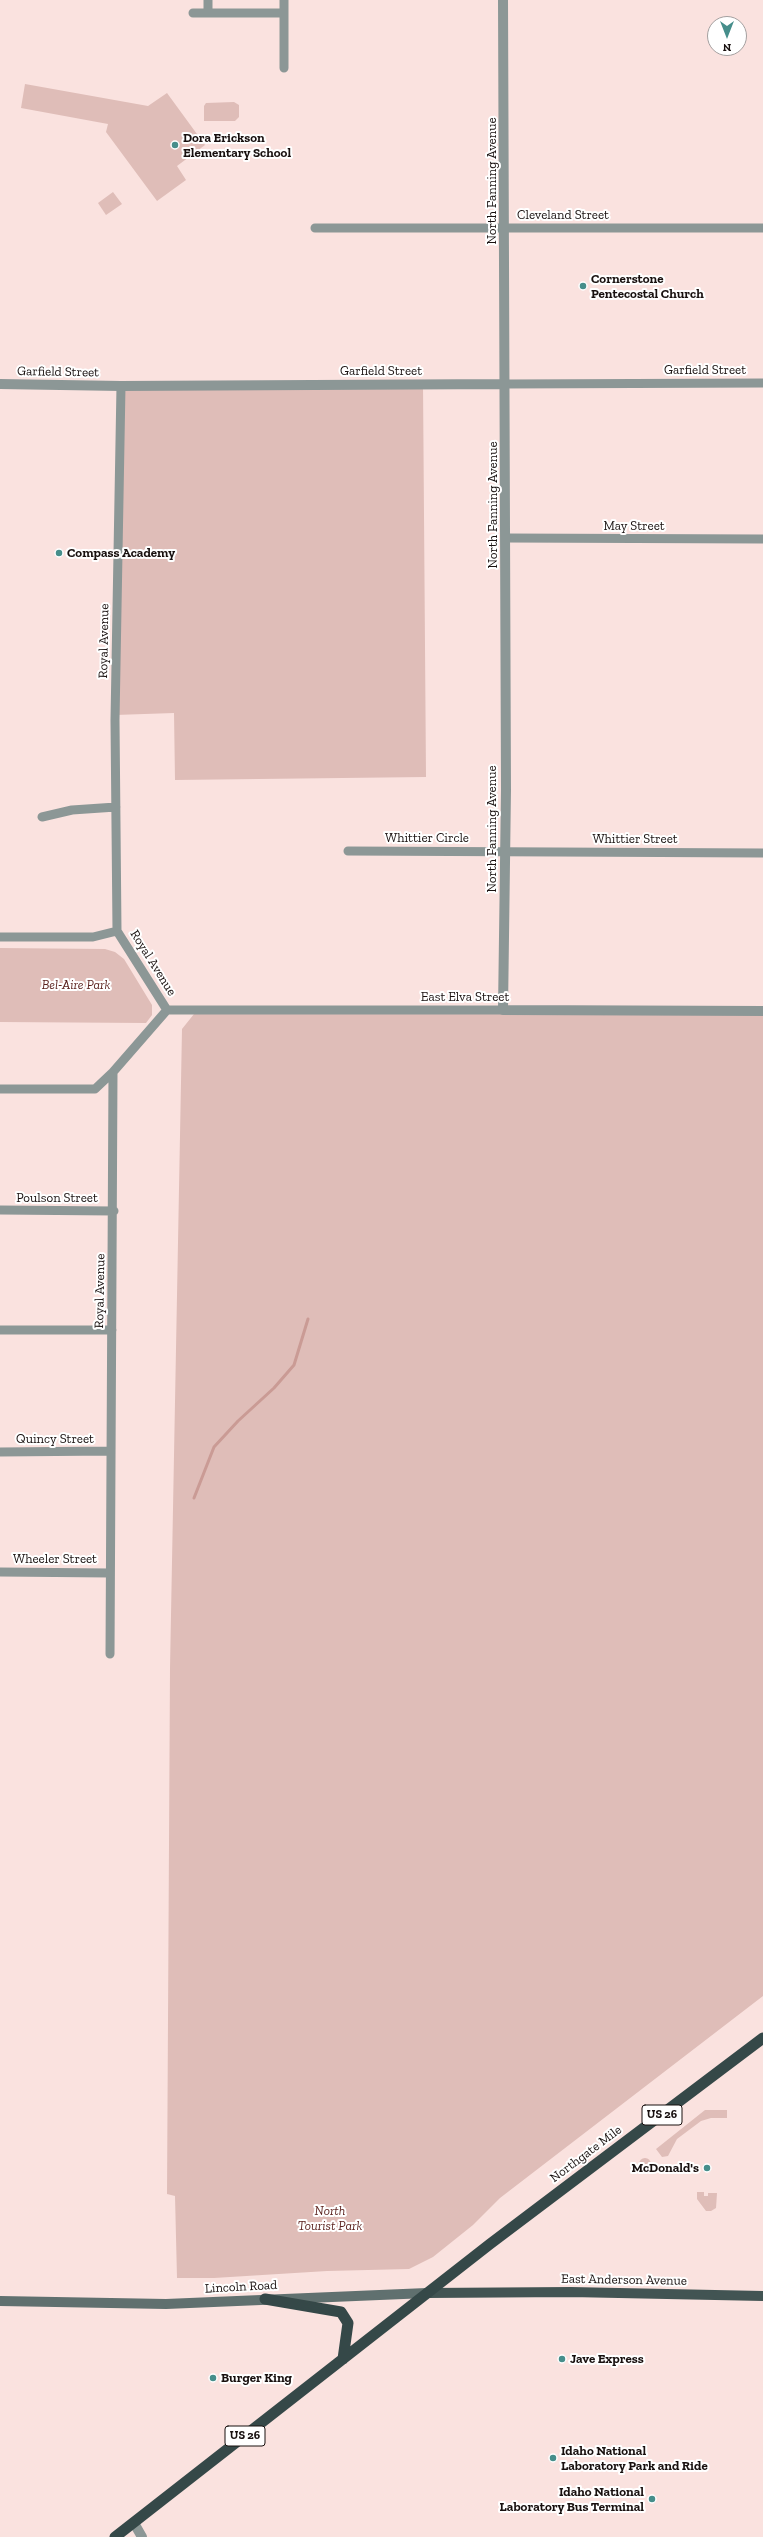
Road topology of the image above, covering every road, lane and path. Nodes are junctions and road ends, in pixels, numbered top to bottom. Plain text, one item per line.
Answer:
1 (208, 0) edge
2 (284, 0) edge
3 (503, 0) edge
4 (193, 13) dead end
5 (208, 13) junction
6 (284, 13) junction
7 (284, 68) dead end
8 (315, 228) dead end
9 (505, 228) junction
10 (763, 228) edge
11 (763, 383) edge
12 (0, 384) edge
13 (505, 384) junction
14 (121, 386) junction
15 (506, 538) junction
16 (763, 539) edge
17 (116, 807) junction
18 (42, 817) dead end
19 (348, 851) dead end
20 (506, 851) junction
21 (763, 853) edge
22 (117, 931) junction
23 (0, 937) edge
24 (167, 1010) junction
25 (503, 1010) junction
26 (763, 1011) edge
27 (113, 1072) junction
28 (0, 1089) edge
29 (0, 1210) edge
30 (114, 1211) junction
31 (0, 1330) edge
32 (112, 1330) junction
33 (0, 1452) edge
34 (111, 1452) junction
35 (0, 1572) edge
36 (110, 1573) junction
37 (110, 1654) dead end
38 (763, 2038) edge
39 (484, 2291) joint
40 (427, 2293) junction
41 (763, 2296) edge
42 (265, 2299) junction
43 (0, 2301) edge
44 (343, 2359) junction
45 (134, 2523) junction
46 (115, 2537) edge
47 (142, 2537) edge

1 - 5 street
2 - 6 street
3 - 9 street, North Fanning Avenue
4 - 5 street
5 - 6 street
6 - 7 street
8 - 9 street, Cleveland Street
9 - 10 street, Cleveland Street
9 - 13 street, North Fanning Avenue
11 - 13 street, Garfield Street
12 - 14 street, Garfield Street
13 - 14 street, Garfield Street
13 - 15 street, North Fanning Avenue
14 - 17 street, Royal Avenue
15 - 16 street, May Street
15 - 20 street, North Fanning Avenue
17 - 18 street
17 - 22 street, Royal Avenue
19 - 20 street, Whittier Circle
20 - 21 street, Whittier Street
20 - 25 street, North Fanning Avenue
22 - 23 street
22 - 24 street, Royal Avenue
24 - 25 street, East Elva Street
24 - 27 street, Royal Avenue
25 - 26 street, East Elva Street
27 - 28 street
27 - 30 street, Royal Avenue
29 - 30 street, Poulson Street
30 - 32 street, Royal Avenue
31 - 32 street
32 - 34 street, Royal Avenue
33 - 34 street, Quincy Street
34 - 36 street, Royal Avenue
35 - 36 street, Wheeler Street
36 - 37 street, Royal Avenue
38 - 40 highway, Northgate Mile / US 26
39 - 40 main road, Lincoln Road
39 - 41 main road, East Anderson Avenue
40 - 42 main road, Lincoln Road
40 - 44 highway, US 26
42 - 43 main road, Lincoln Road
42 - 44 highway
44 - 45 highway, US 26
45 - 46 highway, US 26
45 - 47 street

